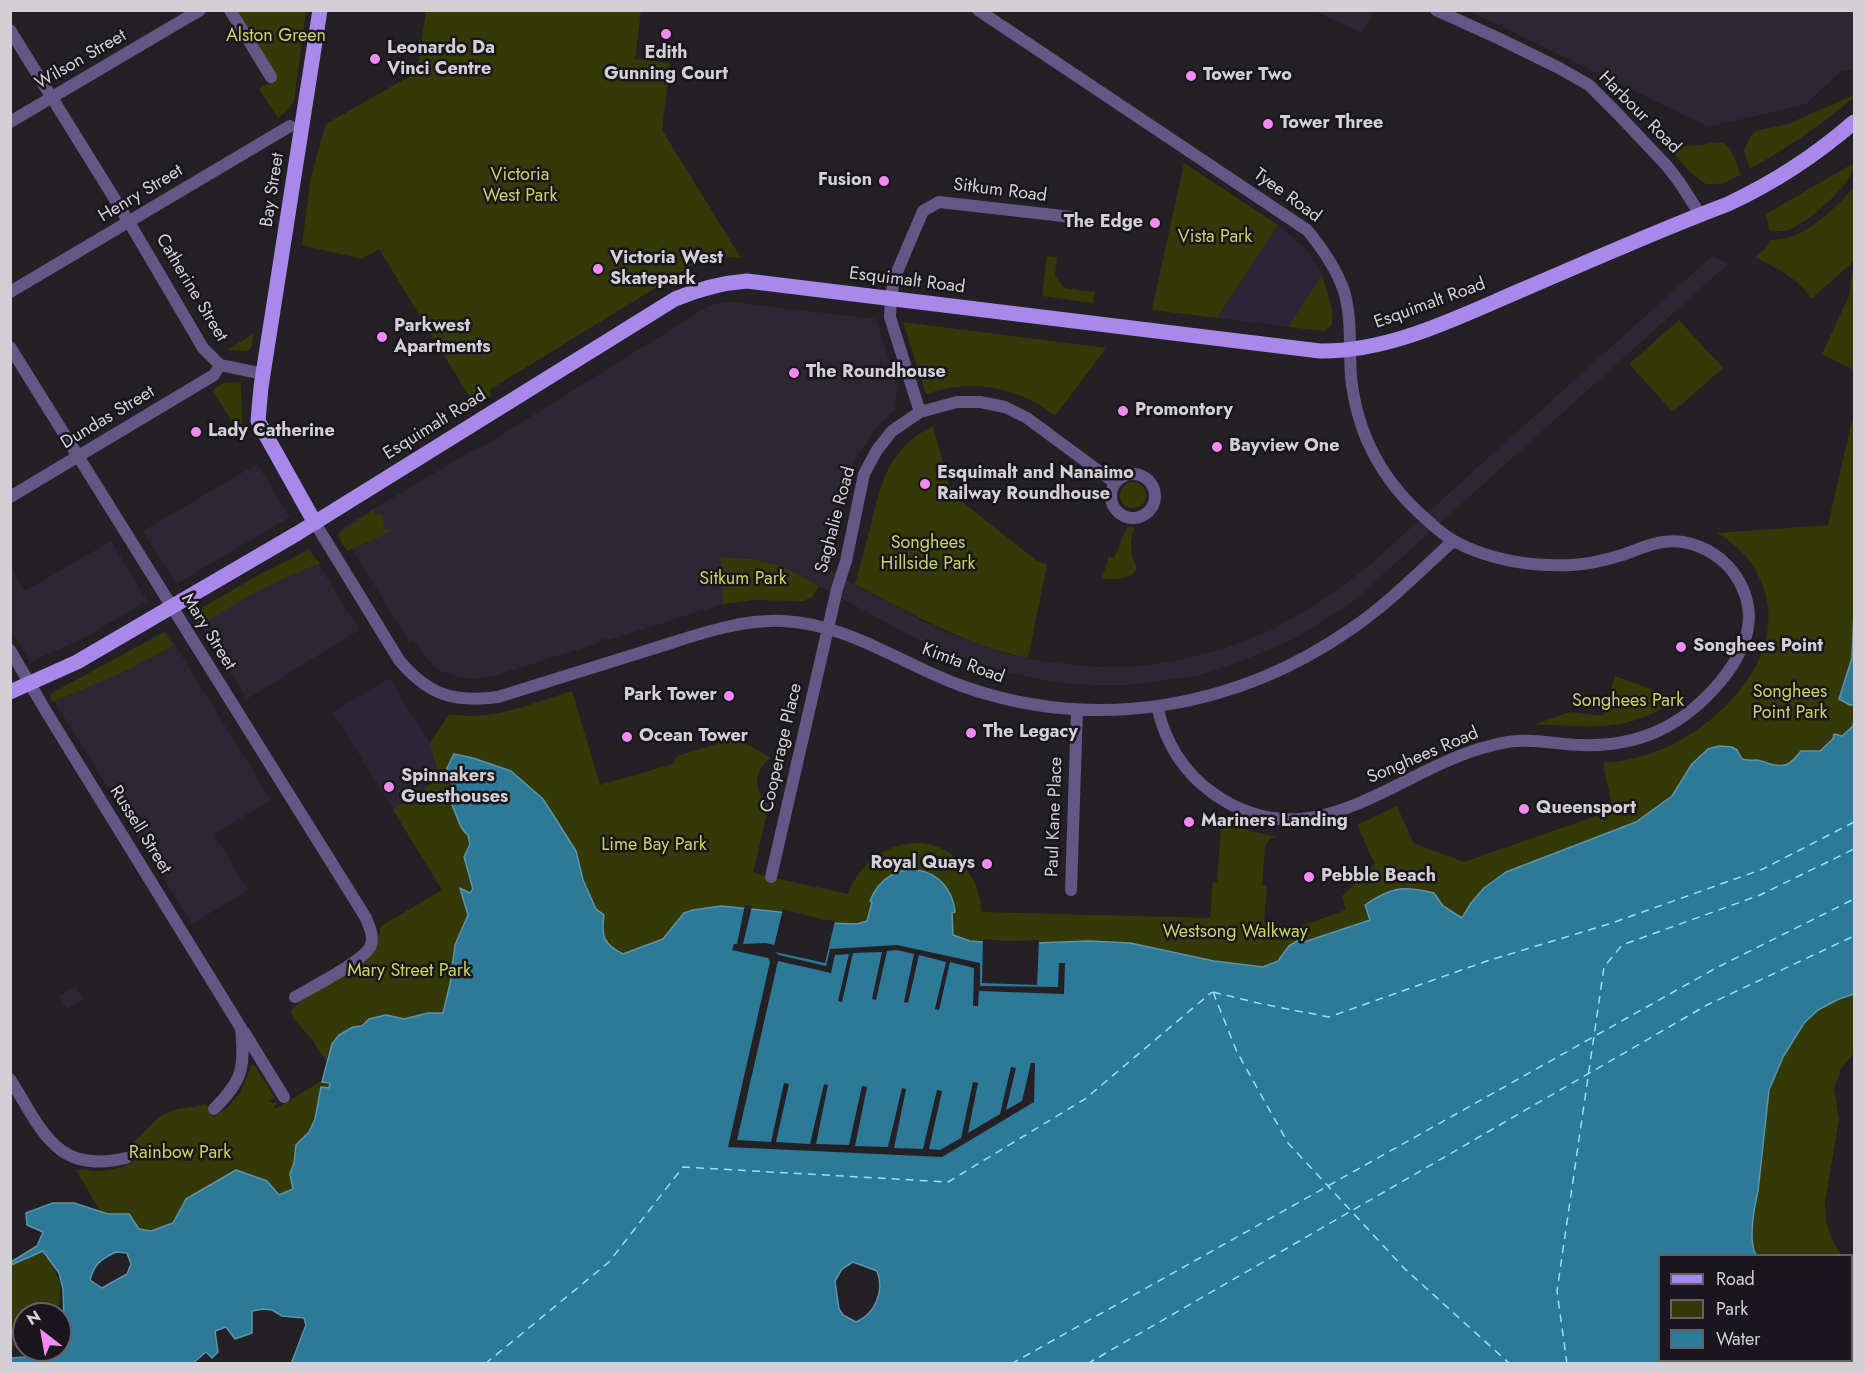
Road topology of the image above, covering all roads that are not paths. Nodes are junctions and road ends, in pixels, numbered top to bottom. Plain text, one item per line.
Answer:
1 (200, 10) edge
2 (230, 10) edge
3 (320, 10) edge
4 (978, 10) edge
5 (1436, 10) edge
6 (10, 30) edge
7 (271, 77) dead end
8 (52, 97) junction
9 (10, 122) edge
10 (1854, 122) edge
11 (290, 126) dead end
12 (1701, 216) junction
13 (1072, 217) dead end
14 (129, 222) junction
15 (10, 292) edge
16 (891, 298) junction
17 (10, 347) edge
18 (1350, 350) junction
19 (220, 365) junction
20 (264, 374) junction
21 (920, 412) junction
22 (78, 457) junction
23 (1115, 483) dead end
24 (10, 497) edge
25 (315, 523) junction
26 (1453, 541) junction
27 (171, 608) junction
28 (828, 627) junction
29 (10, 650) edge
30 (31, 683) junction
31 (10, 692) edge
32 (1156, 706) junction
33 (1077, 710) junction
34 (771, 877) dead end
35 (1071, 890) dead end
36 (295, 997) dead end
37 (242, 1028) junction
38 (10, 1079) edge
39 (284, 1097) dead end
40 (214, 1109) dead end
41 (126, 1158) dead end

1 - 8 street, Wilson Street
2 - 7 street
3 - 20 main road, Bay Street
4 - 18 street, Tyee Road
5 - 12 street, Harbour Road
6 - 8 street, Catherine Street
8 - 9 street, Wilson Street
8 - 14 street, Catherine Street
10 - 12 main road, Esquimalt Road
11 - 14 street, Henry Street
12 - 18 main road, Esquimalt Road
13 - 16 street, Sitkum Road
14 - 15 street, Henry Street
14 - 19 street, Catherine Street
16 - 18 main road, Esquimalt Road
16 - 21 street, Sitkum Road
16 - 25 main road, Esquimalt Road
17 - 22 street, Mary Street
18 - 26 street, Tyee Road
19 - 20 street, Catherine Street
19 - 22 street, Dundas Street
20 - 25 main road
21 - 23 street, Saghalie Road
21 - 28 street, Saghalie Road
22 - 24 street, Dundas Street
22 - 27 street, Mary Street
25 - 27 main road, Esquimalt Road
25 - 28 street, Kimta Road
26 - 32 street, Kimta Road
26 - 32 street, Songhees Road
27 - 30 main road, Esquimalt Road
27 - 36 street, Mary Street
28 - 33 street, Kimta Road
28 - 34 street, Cooperage Place
29 - 30 street, Russell Street
30 - 31 main road, Esquimalt Road
30 - 37 street, Russell Street
32 - 33 street, Kimta Road
33 - 35 street, Paul Kane Place
37 - 39 street, Russell Street
37 - 40 street, Russell Street
38 - 41 street

